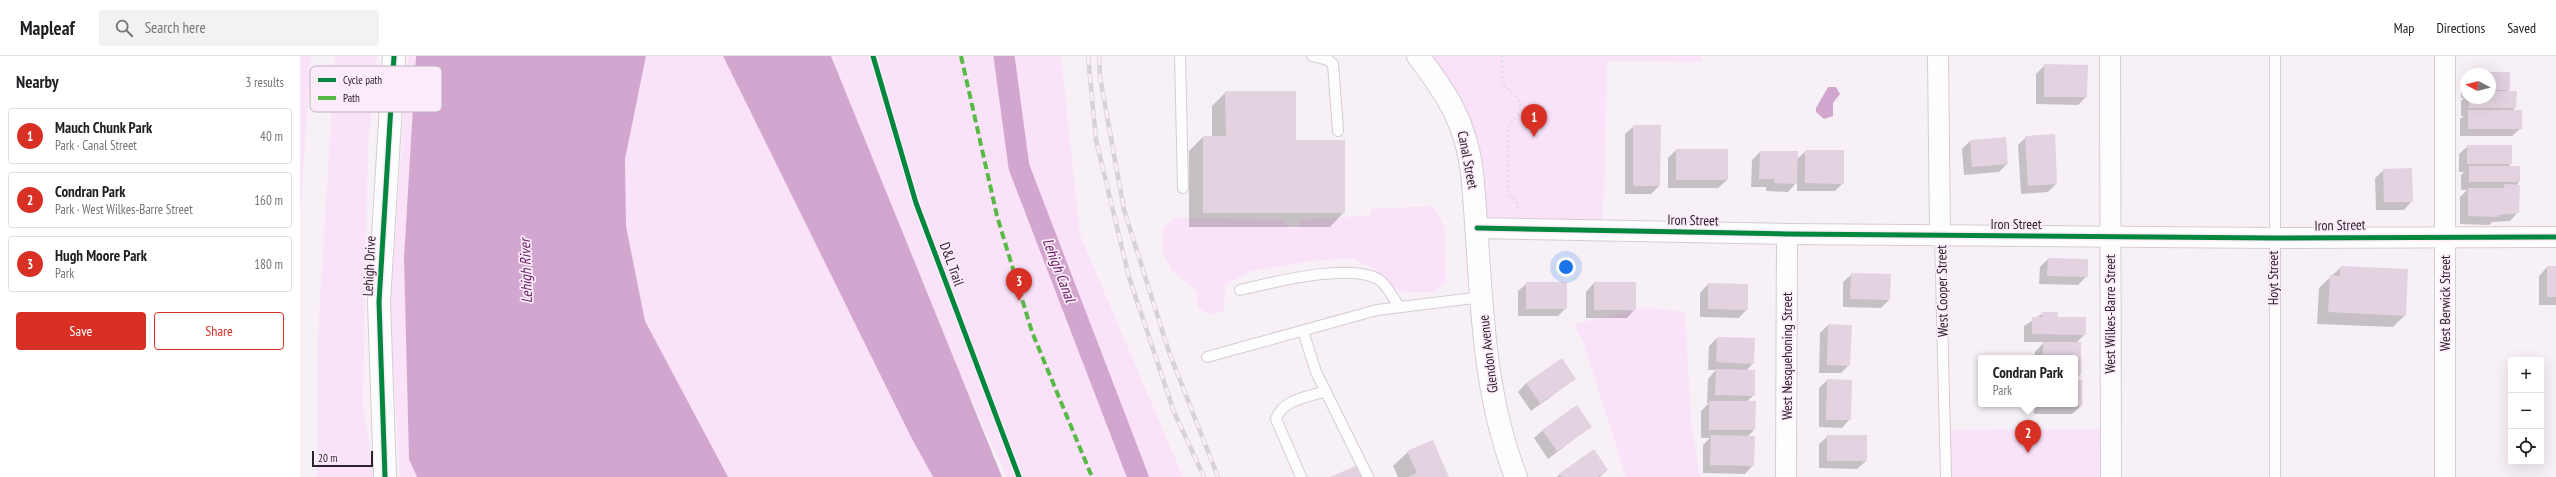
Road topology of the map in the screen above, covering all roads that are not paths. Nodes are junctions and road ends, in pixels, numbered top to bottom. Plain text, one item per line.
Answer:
1 (394, 56) edge
2 (1180, 56) edge
3 (1312, 56) edge
4 (1418, 56) edge
5 (1938, 56) edge
6 (2110, 56) edge
7 (2275, 56) edge
8 (2445, 56) edge
9 (393, 66) edge
10 (391, 112) edge
11 (1338, 131) dead end
12 (1183, 188) dead end
13 (1477, 228) junction
14 (1787, 234) junction
15 (1940, 235) junction
16 (2110, 236) junction
17 (2445, 236) junction
18 (2556, 237) edge
19 (2273, 238) junction
20 (1240, 290) dead end
21 (1482, 297) junction
22 (1400, 308) junction
23 (1302, 331) junction
24 (1207, 357) dead end
25 (1326, 391) junction
26 (386, 477) edge
27 (1301, 477) edge
28 (1368, 477) edge
29 (1516, 477) edge
30 (1786, 477) edge
31 (1946, 477) edge
32 (2111, 477) edge
33 (2275, 477) edge
34 (2445, 477) edge

1 - 9 street, Lehigh Drive
2 - 12 lane
3 - 11 lane
4 - 13 street, Canal Street
5 - 15 street, West Cooper Street
6 - 16 street, West Wilkes-Barre Street
7 - 19 lane, Hoyt Street
8 - 17 street, West Berwick Street
10 - 26 street, Lehigh Drive
13 - 14 street, Iron Street
13 - 21 street, Glendon Avenue
14 - 15 street, Iron Street
14 - 30 street, West Nesquehoning Street
15 - 16 street, Iron Street
15 - 31 lane, West Cooper Street
16 - 19 street, Iron Street
16 - 32 street, West Wilkes-Barre Street
17 - 18 street, Iron Street
17 - 19 street, Iron Street
17 - 34 street, West Berwick Street
19 - 33 lane, Hoyt Street
20 - 22 lane
21 - 22 lane
21 - 29 street, Glendon Avenue
22 - 23 lane
23 - 24 lane
23 - 25 lane
25 - 27 lane
25 - 28 lane

